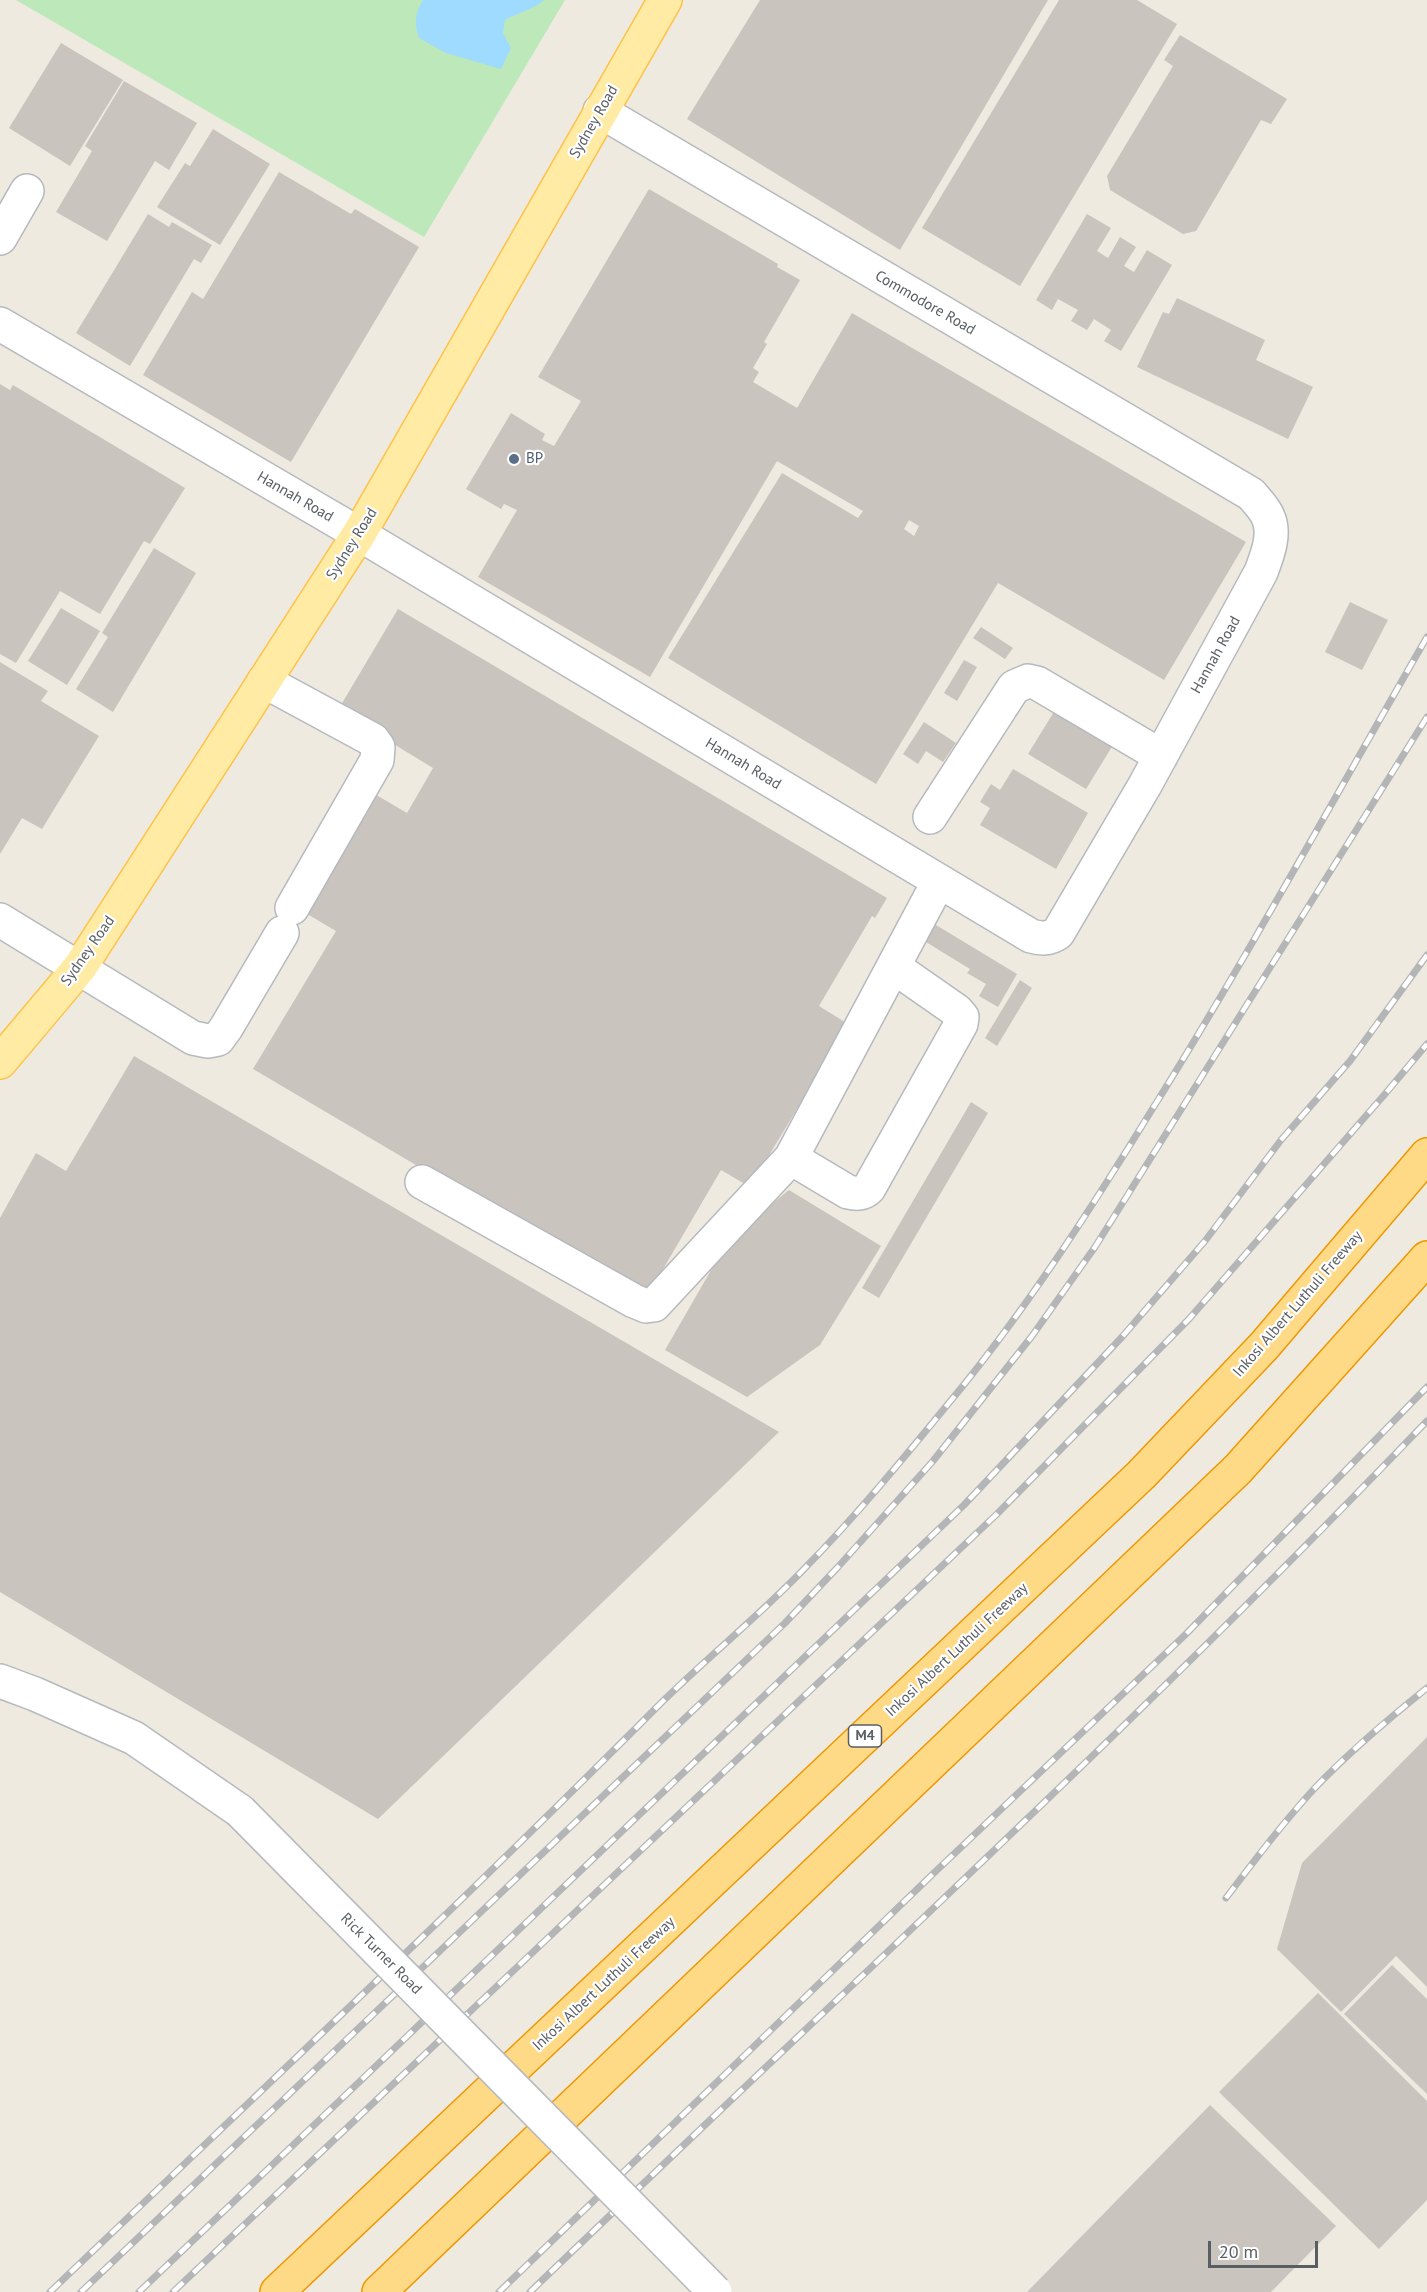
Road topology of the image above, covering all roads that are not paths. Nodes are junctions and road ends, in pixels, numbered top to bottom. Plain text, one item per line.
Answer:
1 (665, 0) edge
2 (600, 111) junction
3 (27, 191) dead end
4 (0, 238) edge
5 (0, 324) edge
6 (1251, 494) joint
7 (359, 534) junction
8 (264, 681) junction
9 (1161, 756) junction
10 (930, 817) dead end
11 (939, 881) junction
12 (0, 920) edge
13 (80, 967) junction
14 (894, 967) junction
15 (0, 1062) edge
16 (1427, 1155) edge
17 (791, 1158) junction
18 (422, 1182) dead end
19 (1427, 1258) edge
20 (0, 1681) edge
21 (277, 2292) edge
22 (379, 2292) edge
23 (715, 2292) edge

1 - 2 main road, Sydney Road
2 - 6 street, Commodore Road
2 - 7 main road, Sydney Road
3 - 4 street
5 - 7 street, Hannah Road
6 - 9 street, Hannah Road
7 - 8 main road, Sydney Road
7 - 11 street, Hannah Road
8 - 13 main road, Sydney Road
8 - 13 street
9 - 10 street
9 - 11 street, Hannah Road
11 - 14 street
12 - 13 street
13 - 15 main road, Sydney Road
14 - 17 street
14 - 17 street
16 - 21 highway, Inkosi Albert Luthuli Freeway / M4
17 - 18 street
19 - 22 highway
20 - 23 street, Rick Turner Road, bridge

